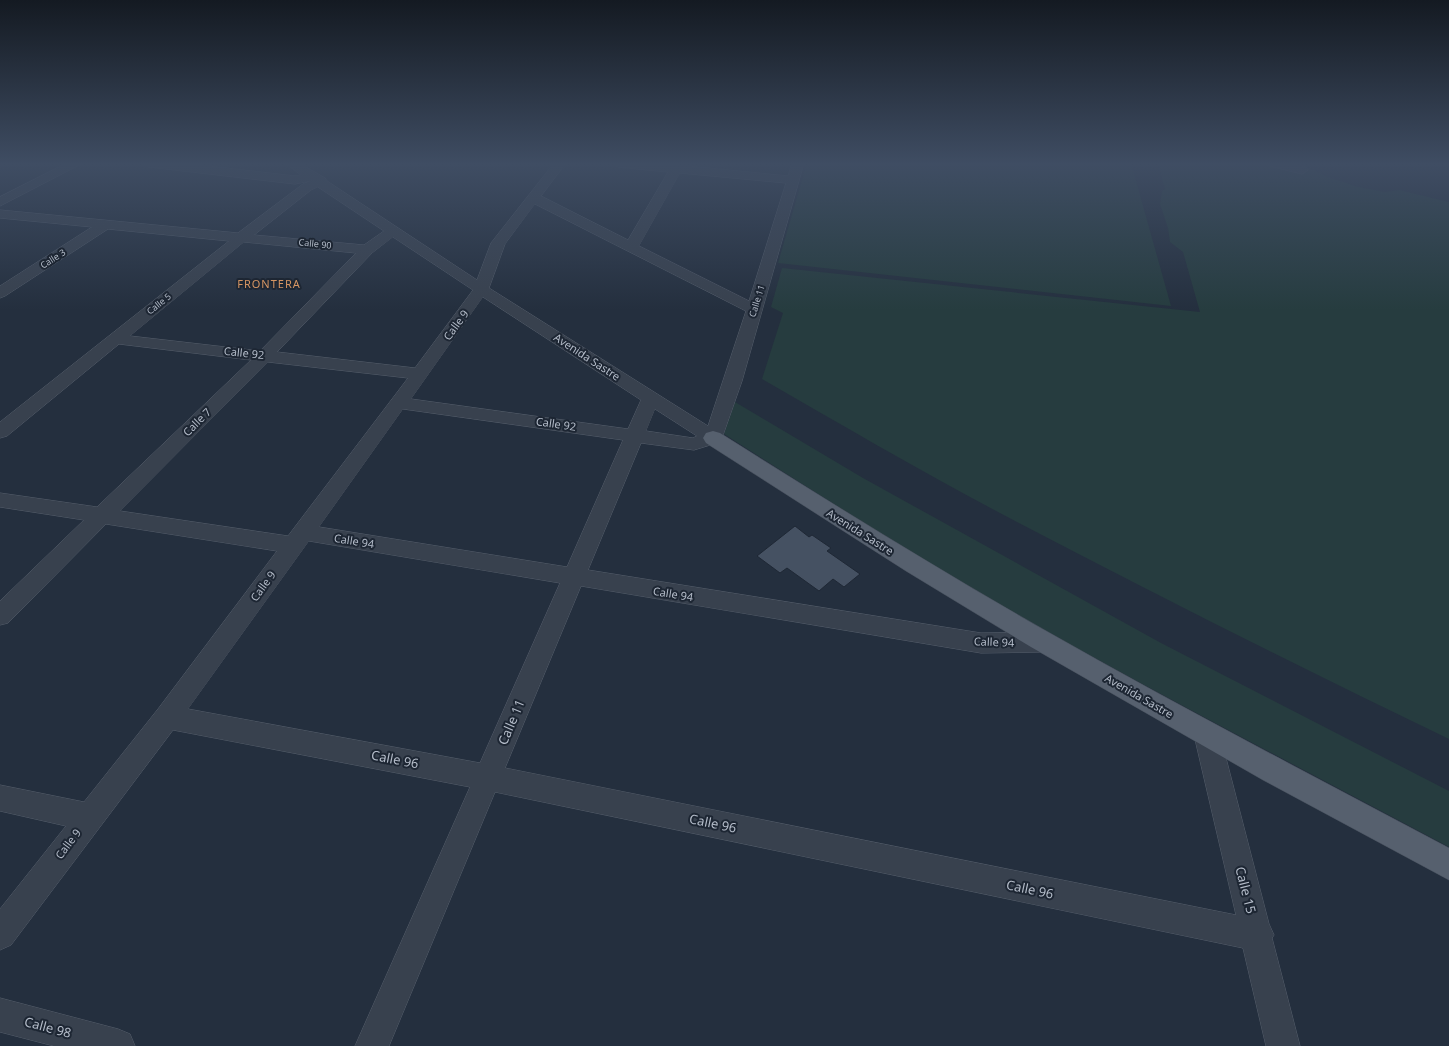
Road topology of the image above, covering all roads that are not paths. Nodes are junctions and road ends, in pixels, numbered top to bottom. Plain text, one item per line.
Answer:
1 (275, 212) edge
2 (367, 212) edge
3 (521, 212) edge
4 (561, 212) edge
5 (652, 212) edge
6 (783, 212) edge
7 (0, 214) edge
8 (106, 224) junction
9 (394, 230) junction
10 (242, 237) junction
11 (631, 248) junction
12 (367, 250) junction
13 (481, 289) junction
14 (0, 293) edge
15 (754, 310) junction
16 (116, 339) junction
17 (264, 356) junction
18 (420, 374) junction
19 (651, 398) junction
20 (399, 403) junction
21 (0, 432) edge
22 (634, 435) junction
23 (713, 438) junction
24 (0, 500) edge
25 (102, 516) junction
26 (298, 538) junction
27 (573, 577) junction
28 (0, 616) edge
29 (1045, 642) junction
30 (167, 717) junction
31 (1207, 734) junction
32 (487, 777) junction
33 (0, 798) edge
34 (89, 817) junction
35 (1449, 865) edge
36 (0, 934) edge
37 (1258, 935) junction
38 (0, 1015) edge
39 (118, 1046) edge
40 (372, 1046) edge
41 (1283, 1046) edge

1 - 10 street, Calle 5
2 - 9 street, Avenida Sastre
3 - 13 street, Calle 9
4 - 11 street
5 - 11 street
6 - 15 street, Calle 11
7 - 8 street, Calle 90
8 - 10 street, Calle 90
8 - 14 street, Calle 3
9 - 12 street, Calle 7
9 - 13 street, Avenida Sastre
10 - 12 street, Calle 90
10 - 16 street, Calle 5
11 - 15 street
12 - 17 street, Calle 7
13 - 18 street, Calle 9
13 - 19 street, Avenida Sastre
15 - 23 street, Calle 11
16 - 17 street, Calle 92
16 - 21 street, Calle 5
17 - 18 street, Calle 92
17 - 25 street, Calle 7
18 - 20 street, Calle 9
19 - 22 street, Calle 11
19 - 23 street, Avenida Sastre
20 - 22 street, Calle 92
20 - 26 street, Calle 9
22 - 23 street, Calle 92
22 - 27 street, Calle 11
23 - 29 main road, Avenida Sastre
24 - 25 street, Calle 94
25 - 26 street, Calle 94
25 - 28 street, Calle 7
26 - 27 street, Calle 94
26 - 30 street, Calle 9
27 - 29 street, Calle 94
27 - 32 street, Calle 11
29 - 31 main road, Avenida Sastre
30 - 32 street, Calle 96
30 - 34 street, Calle 9
31 - 35 main road, Avenida Sastre
31 - 37 street, Calle 15
32 - 37 street, Calle 96
32 - 40 street, Calle 11
33 - 34 street
34 - 36 street, Calle 9
37 - 41 street, Calle 15
38 - 39 street, Calle 98

